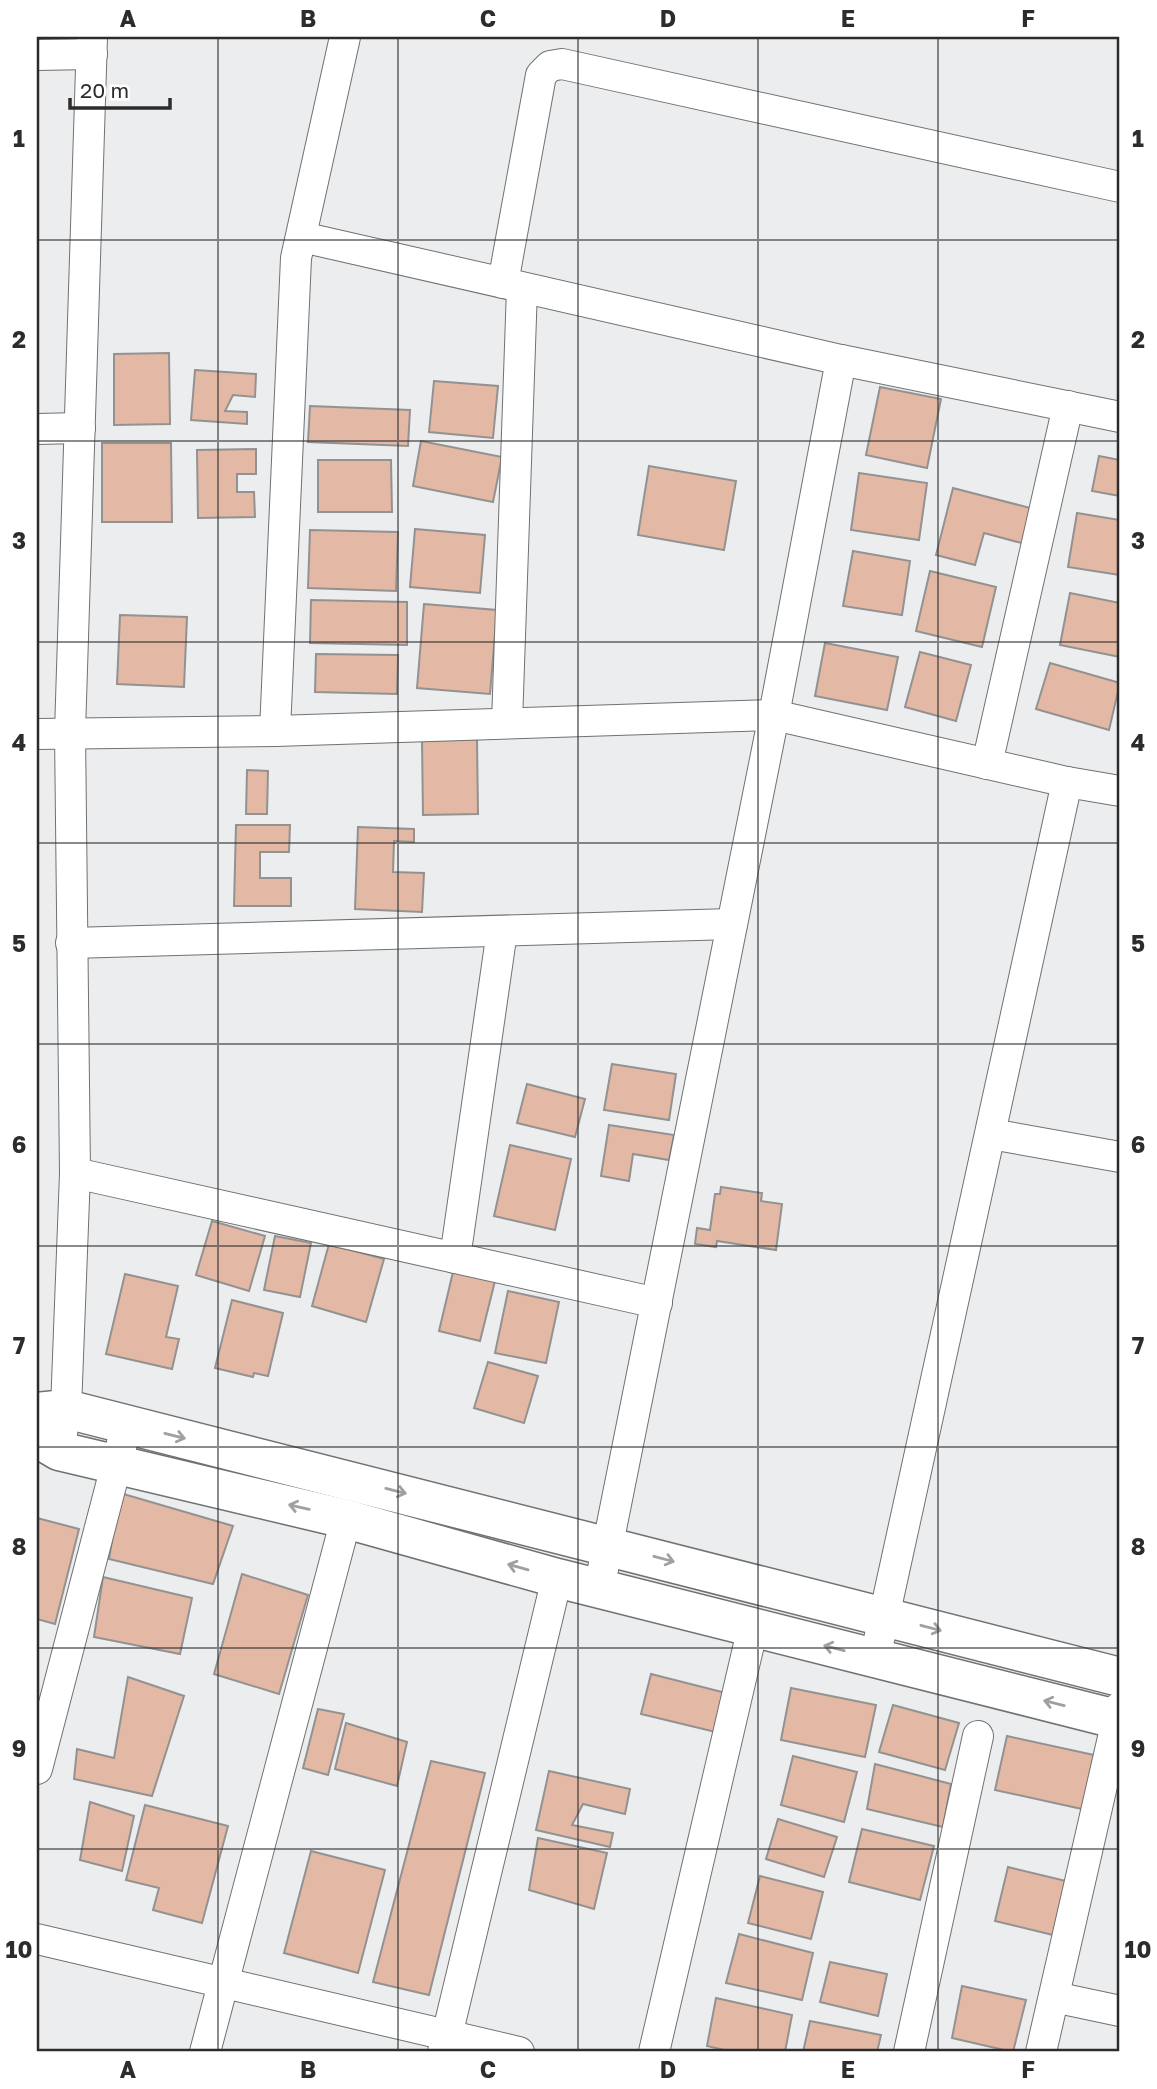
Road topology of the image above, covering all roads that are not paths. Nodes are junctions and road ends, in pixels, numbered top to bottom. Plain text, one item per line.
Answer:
1 (345, 37) edge
2 (92, 46) edge
3 (37, 55) edge
4 (1120, 187) edge
5 (302, 237) junction
6 (512, 285) junction
7 (841, 360) junction
8 (1068, 406) junction
9 (1120, 417) edge
10 (80, 428) junction
11 (37, 429) edge
12 (774, 715) junction
13 (507, 723) junction
14 (275, 731) junction
15 (70, 732) junction
16 (37, 734) edge
17 (987, 764) junction
18 (1067, 782) junction
19 (1120, 790) edge
20 (732, 924) junction
21 (502, 931) junction
22 (71, 943) junction
23 (991, 1134) junction
24 (1120, 1157) edge
25 (75, 1173) junction
26 (455, 1258) junction
27 (657, 1303) junction
28 (51, 1410) edge
29 (127, 1424) junction
30 (48, 1444) edge
31 (116, 1465) junction
32 (346, 1519) junction
33 (608, 1545) junction
34 (556, 1578) junction
35 (599, 1589) junction
36 (886, 1617) junction
37 (753, 1628) junction
38 (875, 1658) junction
39 (1120, 1677) edge
40 (1119, 1715) edge
41 (978, 1736) dead end
42 (37, 1769) edge
43 (37, 1939) edge
44 (222, 1982) junction
45 (1054, 1997) junction
46 (1120, 2011) edge
47 (445, 2044) edge
48 (205, 2052) edge
49 (519, 2052) edge
50 (654, 2052) edge
51 (909, 2052) edge
52 (1041, 2052) edge

1 - 5 street
2 - 3 street
2 - 10 street
4 - 6 street
5 - 6 street
5 - 14 street
6 - 7 street
6 - 13 street
7 - 8 street
7 - 12 street
8 - 9 street
8 - 17 street
10 - 11 street
10 - 15 street
12 - 13 street
12 - 17 street
12 - 20 street
13 - 14 street
14 - 15 street
15 - 16 street
15 - 22 street
17 - 18 street
18 - 19 street
18 - 23 street
20 - 21 street
20 - 27 street
21 - 22 street
21 - 26 street
22 - 25 street
23 - 24 street
23 - 36 street
25 - 26 street
25 - 28 street
26 - 27 street
27 - 33 street
28 - 29 street
28 - 30 street
29 - 31 street
29 -> 33 street
30 - 31 street
32 -> 31 street
31 - 42 street
34 -> 32 street
32 - 44 street
33 - 35 street
33 -> 36 street
34 - 35 street
34 - 47 street
35 - 37 street
36 - 38 street
36 -> 39 street
38 -> 37 street
37 - 50 street
40 -> 38 street
40 - 45 street
41 - 51 street
43 - 44 street
44 - 47 street
44 - 48 street
45 - 46 street
45 - 52 street
47 - 49 street

